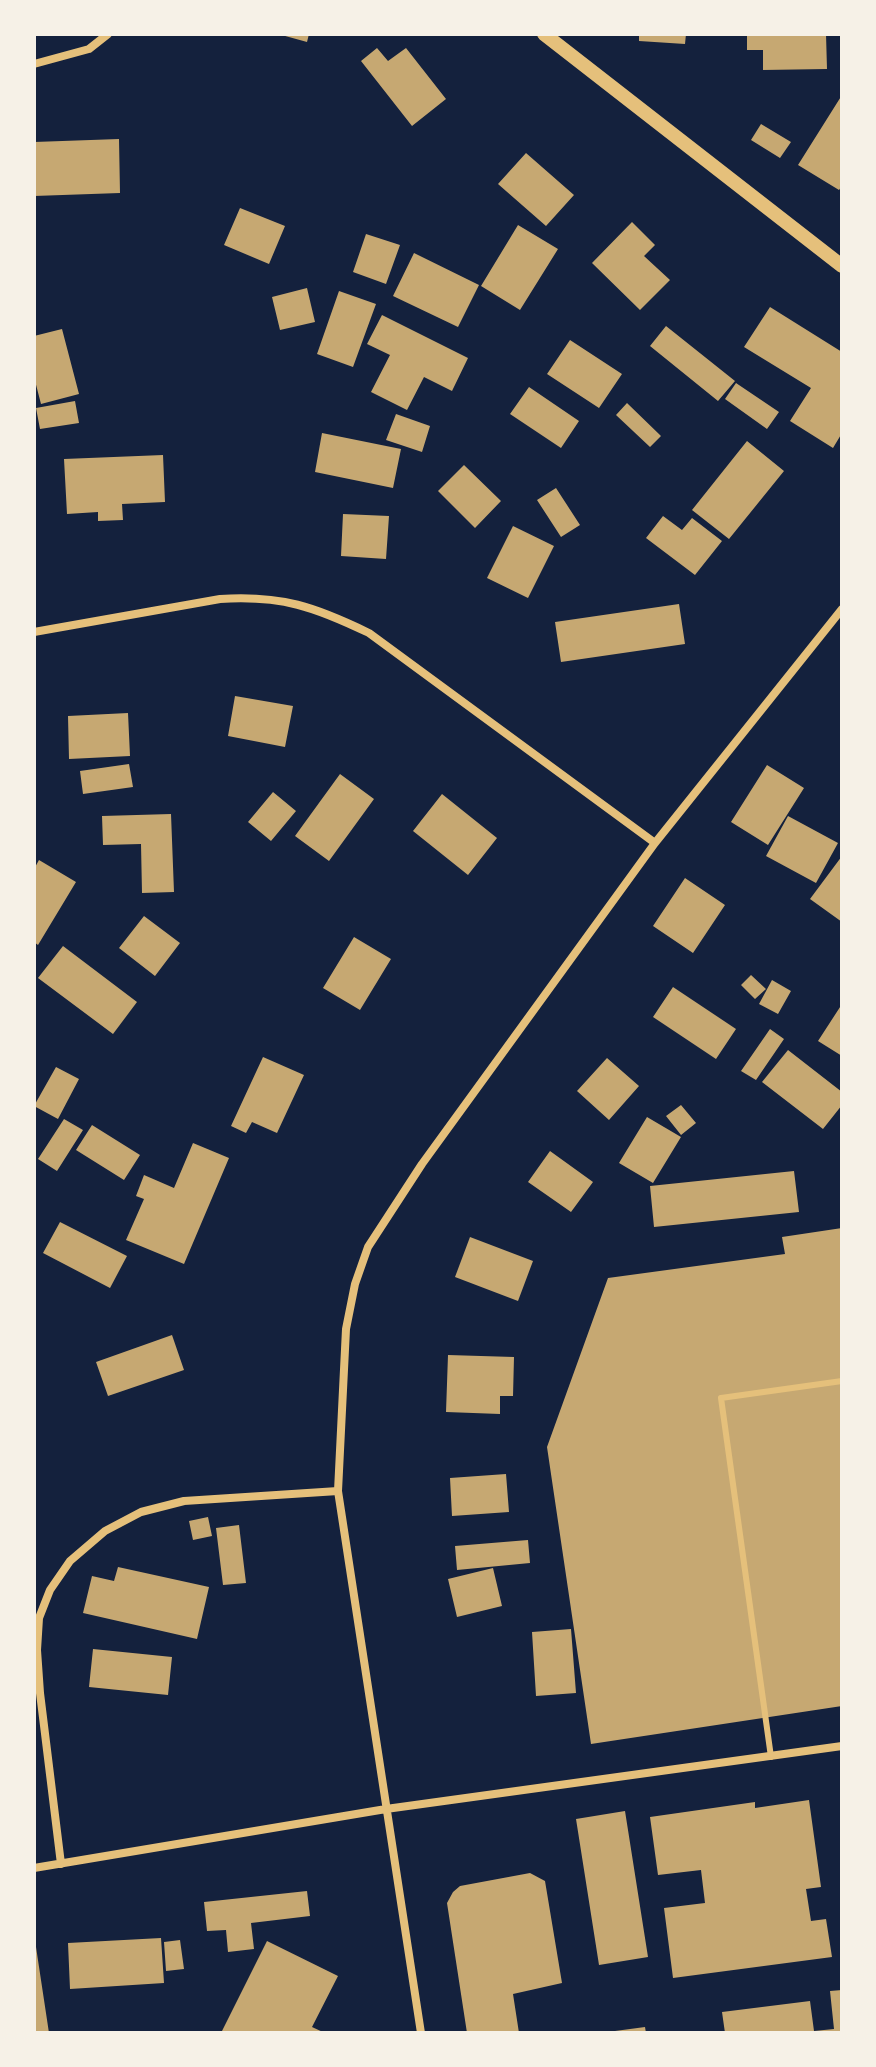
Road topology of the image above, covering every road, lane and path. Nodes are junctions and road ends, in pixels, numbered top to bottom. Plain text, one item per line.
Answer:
1 (108, 34) edge
2 (544, 34) edge
3 (34, 64) edge
4 (842, 266) edge
5 (842, 609) edge
6 (34, 632) edge
7 (655, 843) junction
8 (842, 1381) edge
9 (338, 1491) junction
10 (842, 1746) edge
11 (771, 1757) junction
12 (386, 1809) junction
13 (61, 1864) junction
14 (34, 1868) edge
15 (421, 2033) edge

1 - 3 street
2 - 4 street
5 - 7 street
6 - 7 street
7 - 9 street
8 - 11 lane
9 - 12 street
9 - 13 street
10 - 11 street
11 - 12 street
12 - 13 street
12 - 15 street
13 - 14 street

